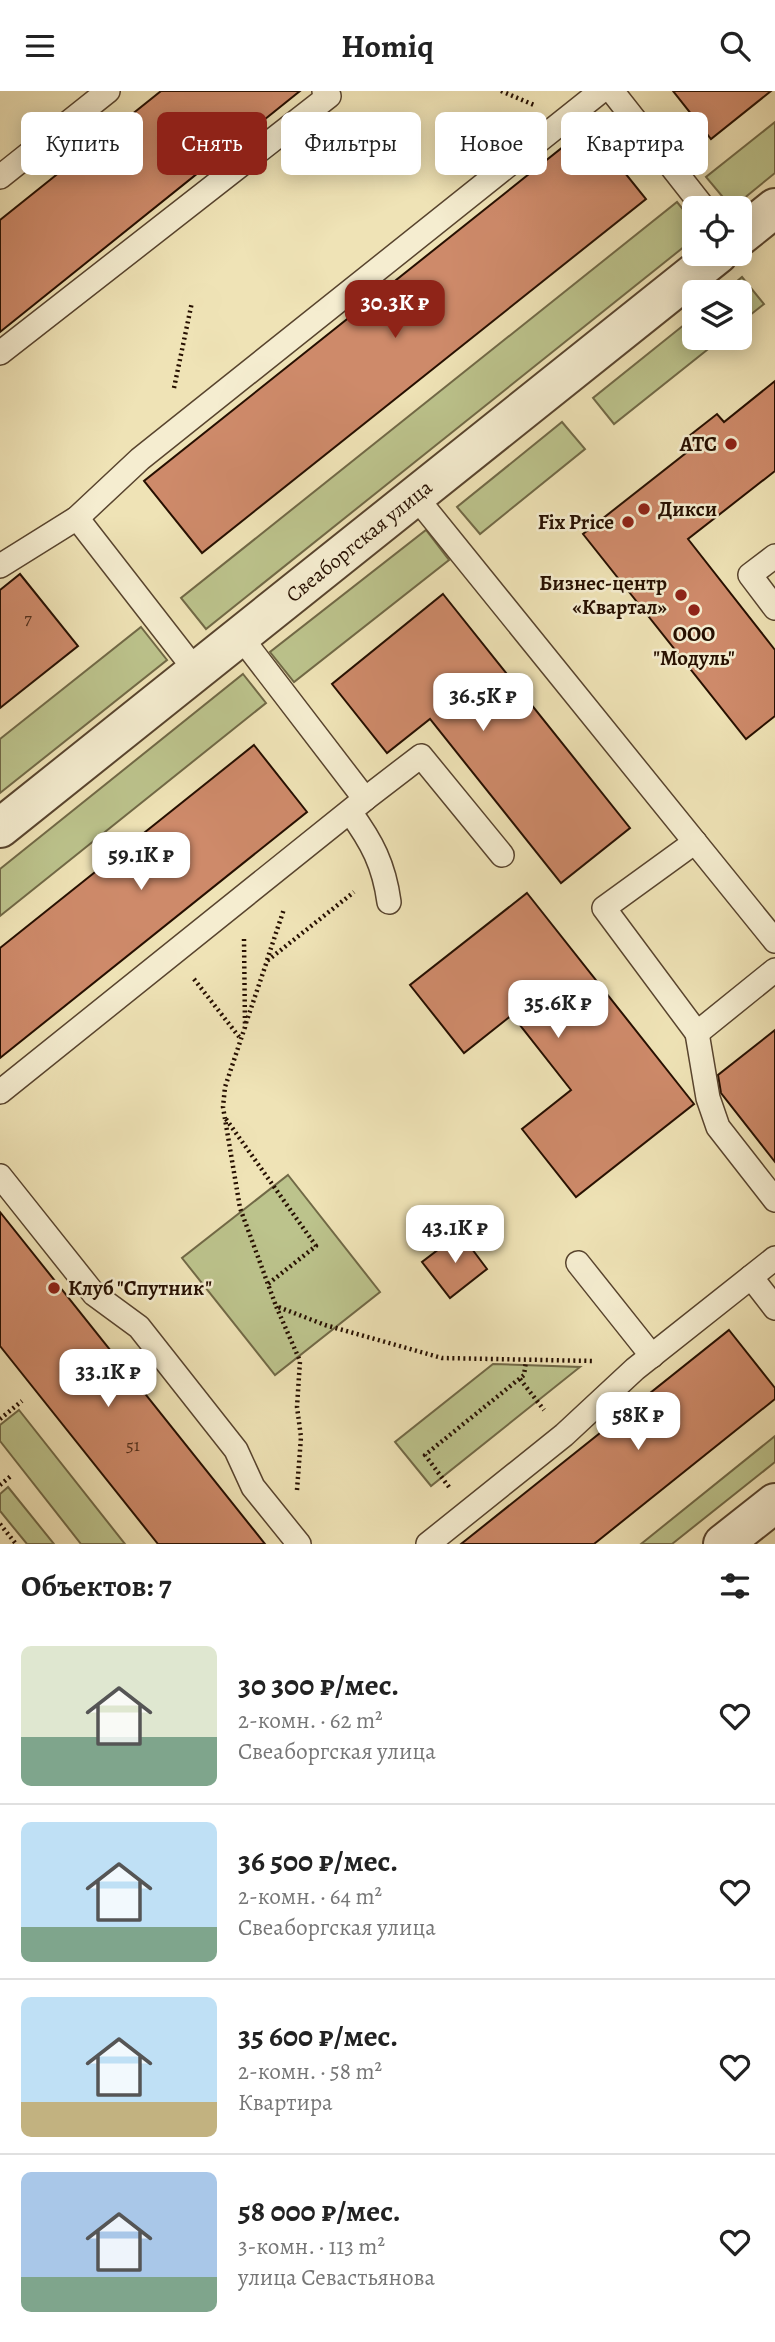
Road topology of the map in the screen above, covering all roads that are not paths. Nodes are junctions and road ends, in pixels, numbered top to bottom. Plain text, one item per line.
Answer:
1 (108, 91) edge
2 (601, 91) edge
3 (612, 91) edge
4 (329, 93) edge
5 (0, 177) edge
6 (695, 196) edge
7 (775, 208) edge
8 (752, 226) edge
9 (703, 266) edge
10 (0, 353) edge
11 (415, 496) junction
12 (77, 518) junction
13 (775, 556) edge
14 (0, 566) edge
15 (775, 608) edge
16 (240, 636) junction
17 (196, 671) junction
18 (357, 805) junction
19 (0, 828) edge
20 (695, 842) junction
21 (502, 855) dead end
22 (389, 902) dead end
23 (775, 941) edge
24 (775, 969) edge
25 (696, 1033) junction
26 (0, 1092) edge
27 (0, 1176) edge
28 (775, 1200) edge
29 (775, 1258) edge
30 (578, 1263) dead end
31 (751, 1277) junction
32 (775, 1308) edge
33 (643, 1363) junction
34 (775, 1503) edge
35 (299, 1544) edge
36 (428, 1544) edge
37 (723, 1544) edge

1 - 5 lane
2 - 12 lane
3 - 6 lane
4 - 10 lane
7 - 8 street
9 - 11 street, Свеаборгская улица
11 - 16 street, Свеаборгская улица
11 - 20 lane
12 - 14 lane
12 - 17 lane
13 - 15 lane
16 - 17 street, Свеаборгская улица
16 - 18 lane
17 - 19 street, Свеаборгская улица
18 - 21 lane
18 - 22 lane
18 - 26 lane
20 - 23 lane
20 - 25 lane
24 - 25 lane
25 - 28 lane
27 - 35 lane
29 - 31 lane
30 - 33 lane
31 - 32 lane
31 - 33 lane
33 - 36 lane
34 - 37 street

